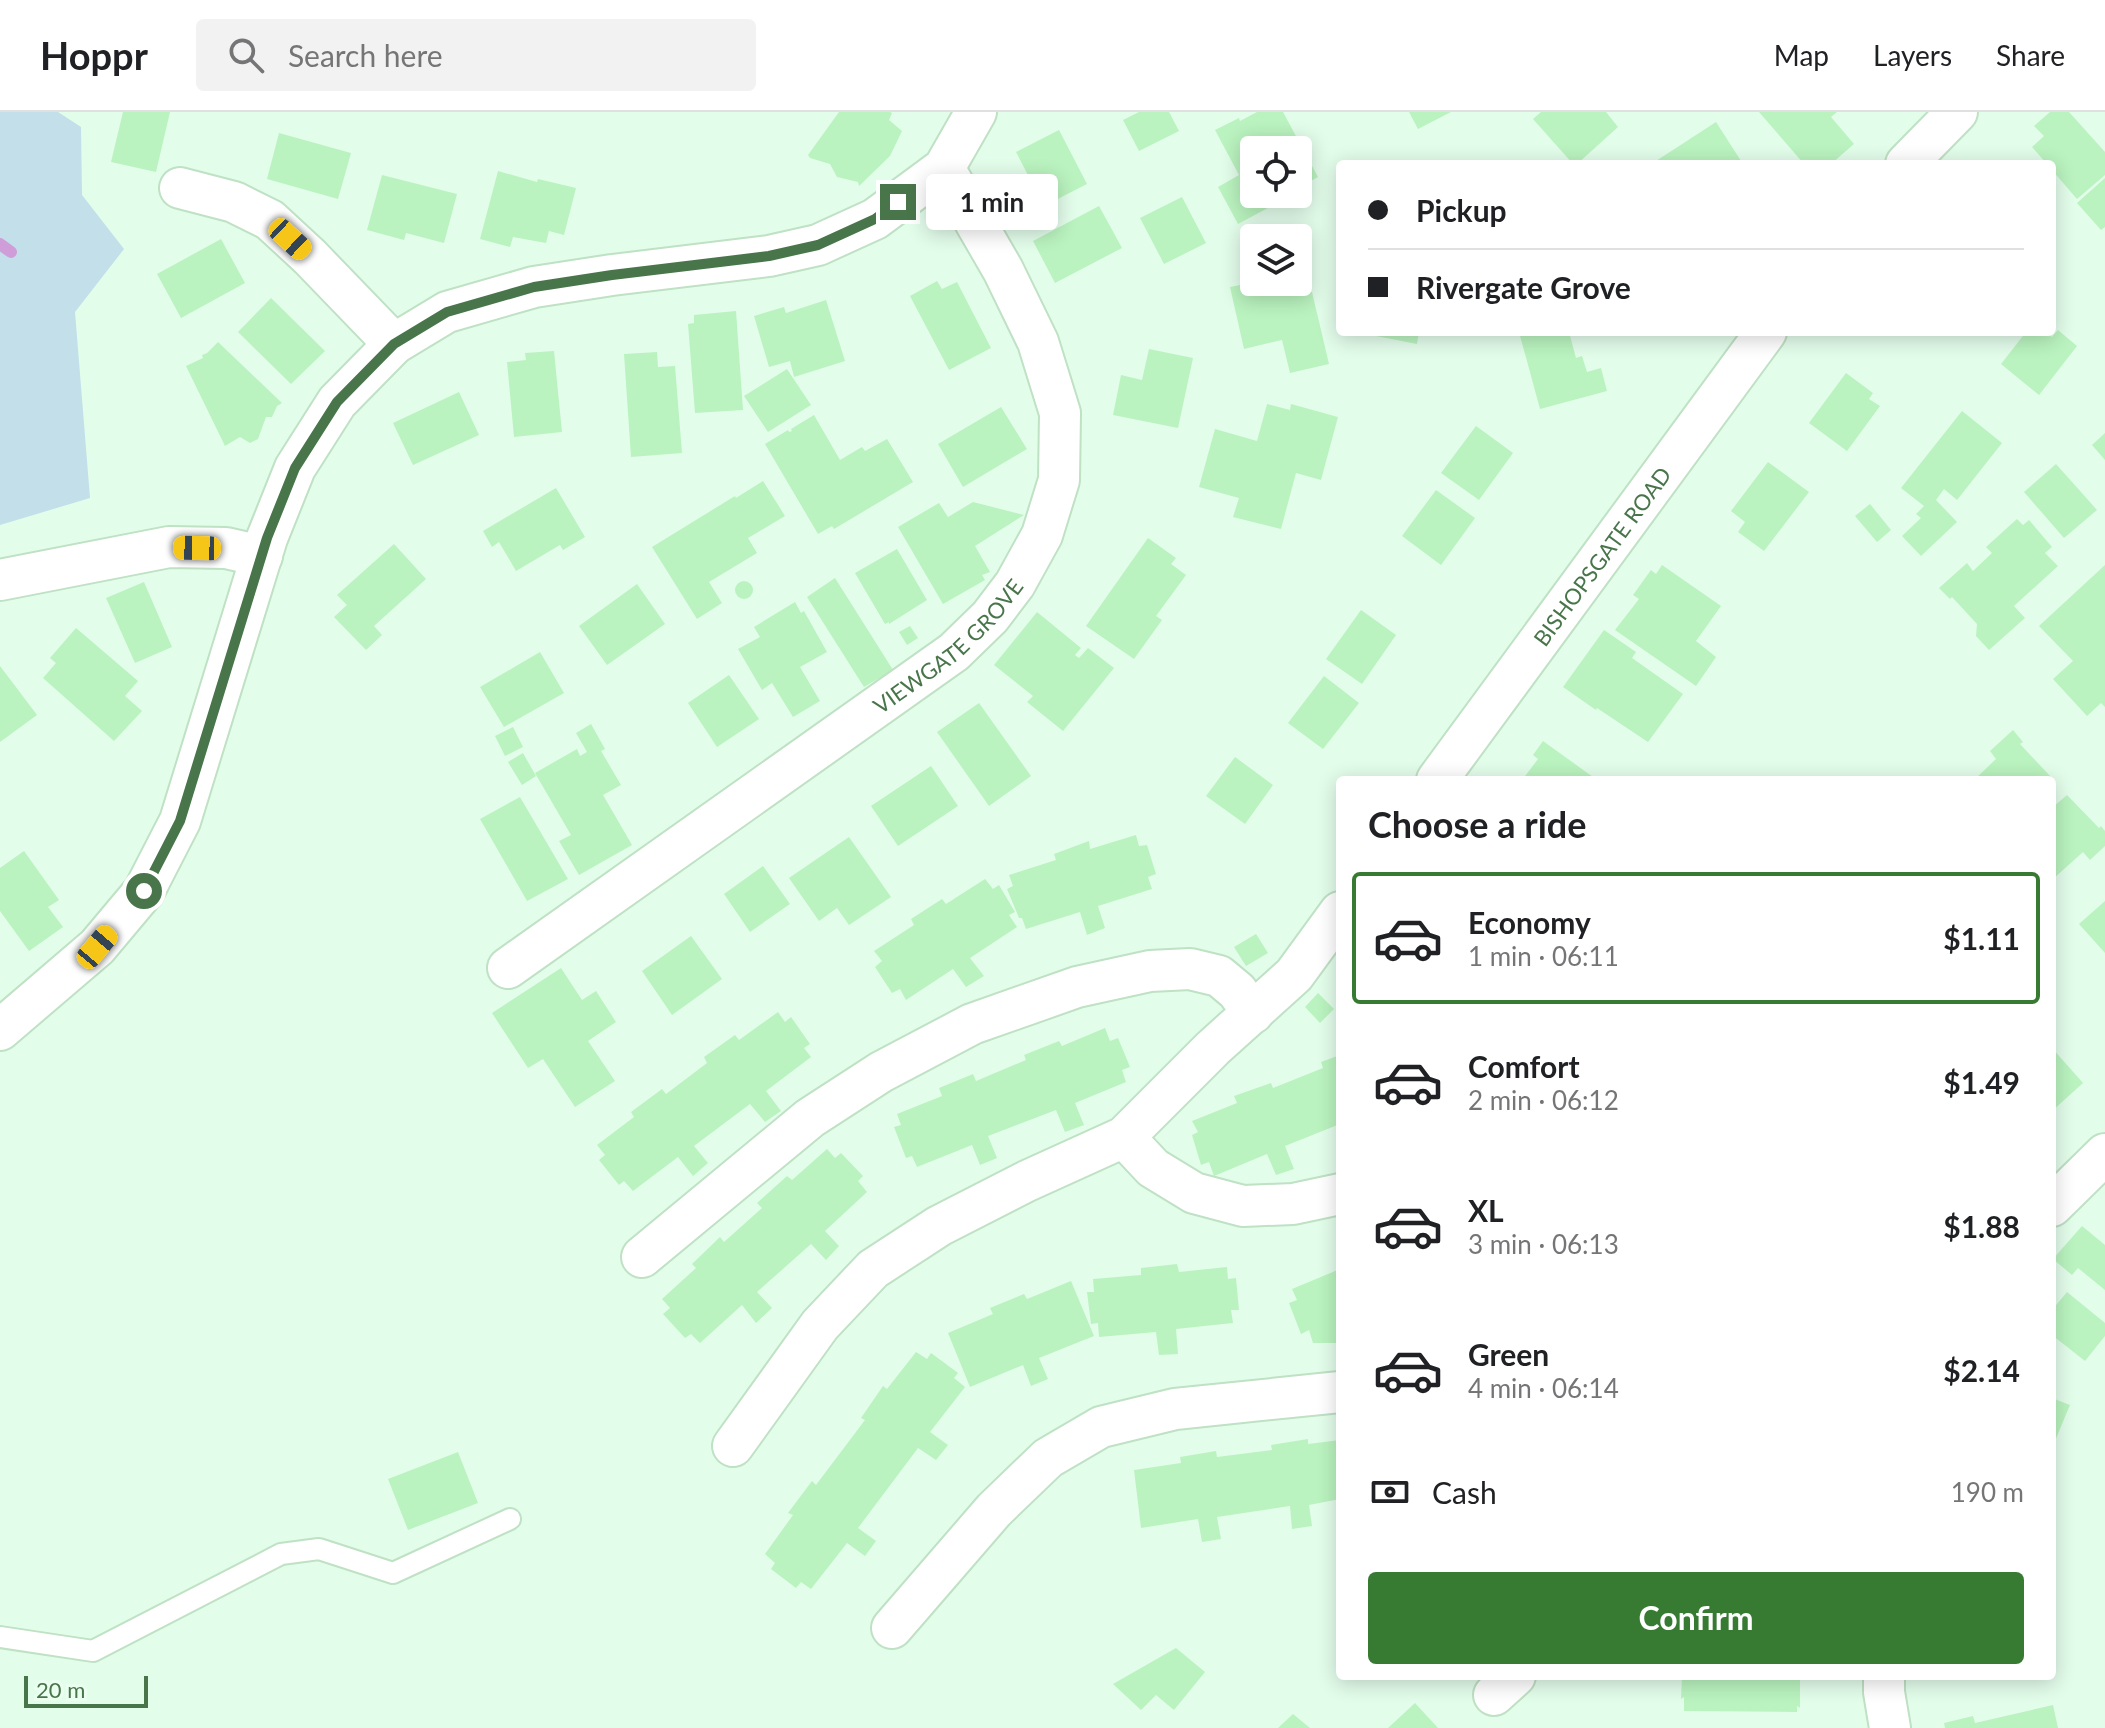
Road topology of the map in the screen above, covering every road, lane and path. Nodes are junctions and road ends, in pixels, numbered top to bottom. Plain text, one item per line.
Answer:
1 (976, 112) edge
2 (1957, 112) edge
3 (1910, 160) edge
4 (944, 168) junction
5 (180, 188) dead end
6 (1763, 336) edge
7 (394, 344) junction
8 (262, 556) junction
9 (0, 580) edge
10 (1440, 776) edge
11 (1336, 917) edge
12 (508, 968) dead end
13 (1253, 1013) junction
14 (0, 1030) edge
15 (1124, 1137) junction
16 (2105, 1154) edge
17 (1336, 1195) edge
18 (2056, 1202) edge
19 (642, 1257) dead end
20 (1336, 1392) edge
21 (733, 1446) dead end
22 (510, 1519) dead end
23 (892, 1628) dead end
24 (0, 1637) edge
25 (1884, 1680) edge
26 (1890, 1728) edge

1 - 4 street
2 - 3 street
4 - 7 street
4 - 12 street, VIEWGATE GROVE
5 - 7 street
6 - 10 street, BISHOPSGATE ROAD
7 - 8 street
8 - 9 street
8 - 14 street
11 - 13 street
13 - 15 street
13 - 19 street
15 - 17 street
15 - 21 street
16 - 18 street
20 - 23 street
22 - 24 lane
25 - 26 street

